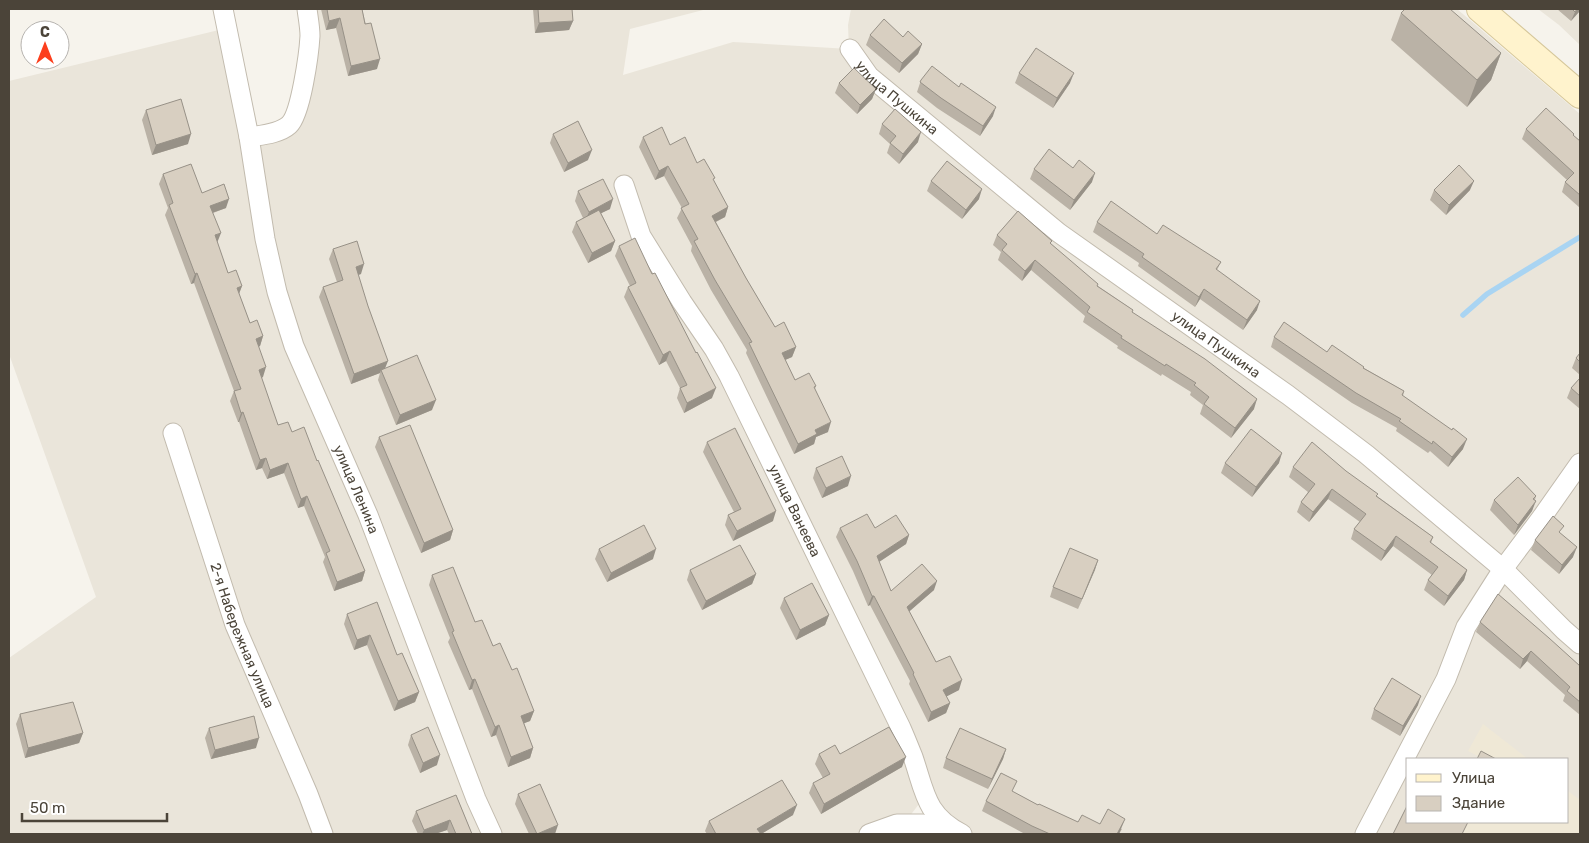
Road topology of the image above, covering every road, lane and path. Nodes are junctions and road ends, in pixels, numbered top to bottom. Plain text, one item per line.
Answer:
1 (223, 9) edge
2 (307, 9) edge
3 (1480, 9) edge
4 (850, 49) dead end
5 (1580, 94) edge
6 (249, 137) junction
7 (624, 185) dead end
8 (173, 433) dead end
9 (1580, 463) edge
10 (1503, 569) junction
11 (1580, 644) edge
12 (920, 786) junction
13 (897, 824) junction
14 (956, 831) edge
15 (323, 834) edge
16 (492, 834) edge
17 (869, 834) edge
18 (1365, 834) edge

1 - 6 street, улица Ленина
2 - 6 street
3 - 5 street
4 - 10 street, улица Пушкина
6 - 16 street, улица Ленина
7 - 12 street, улица Ванеева
8 - 15 street, 2-я Набережная улица
9 - 10 street
10 - 11 street, улица Пушкина
10 - 18 street
12 - 13 street
12 - 14 street, улица Ванеева
13 - 14 street
13 - 17 street

